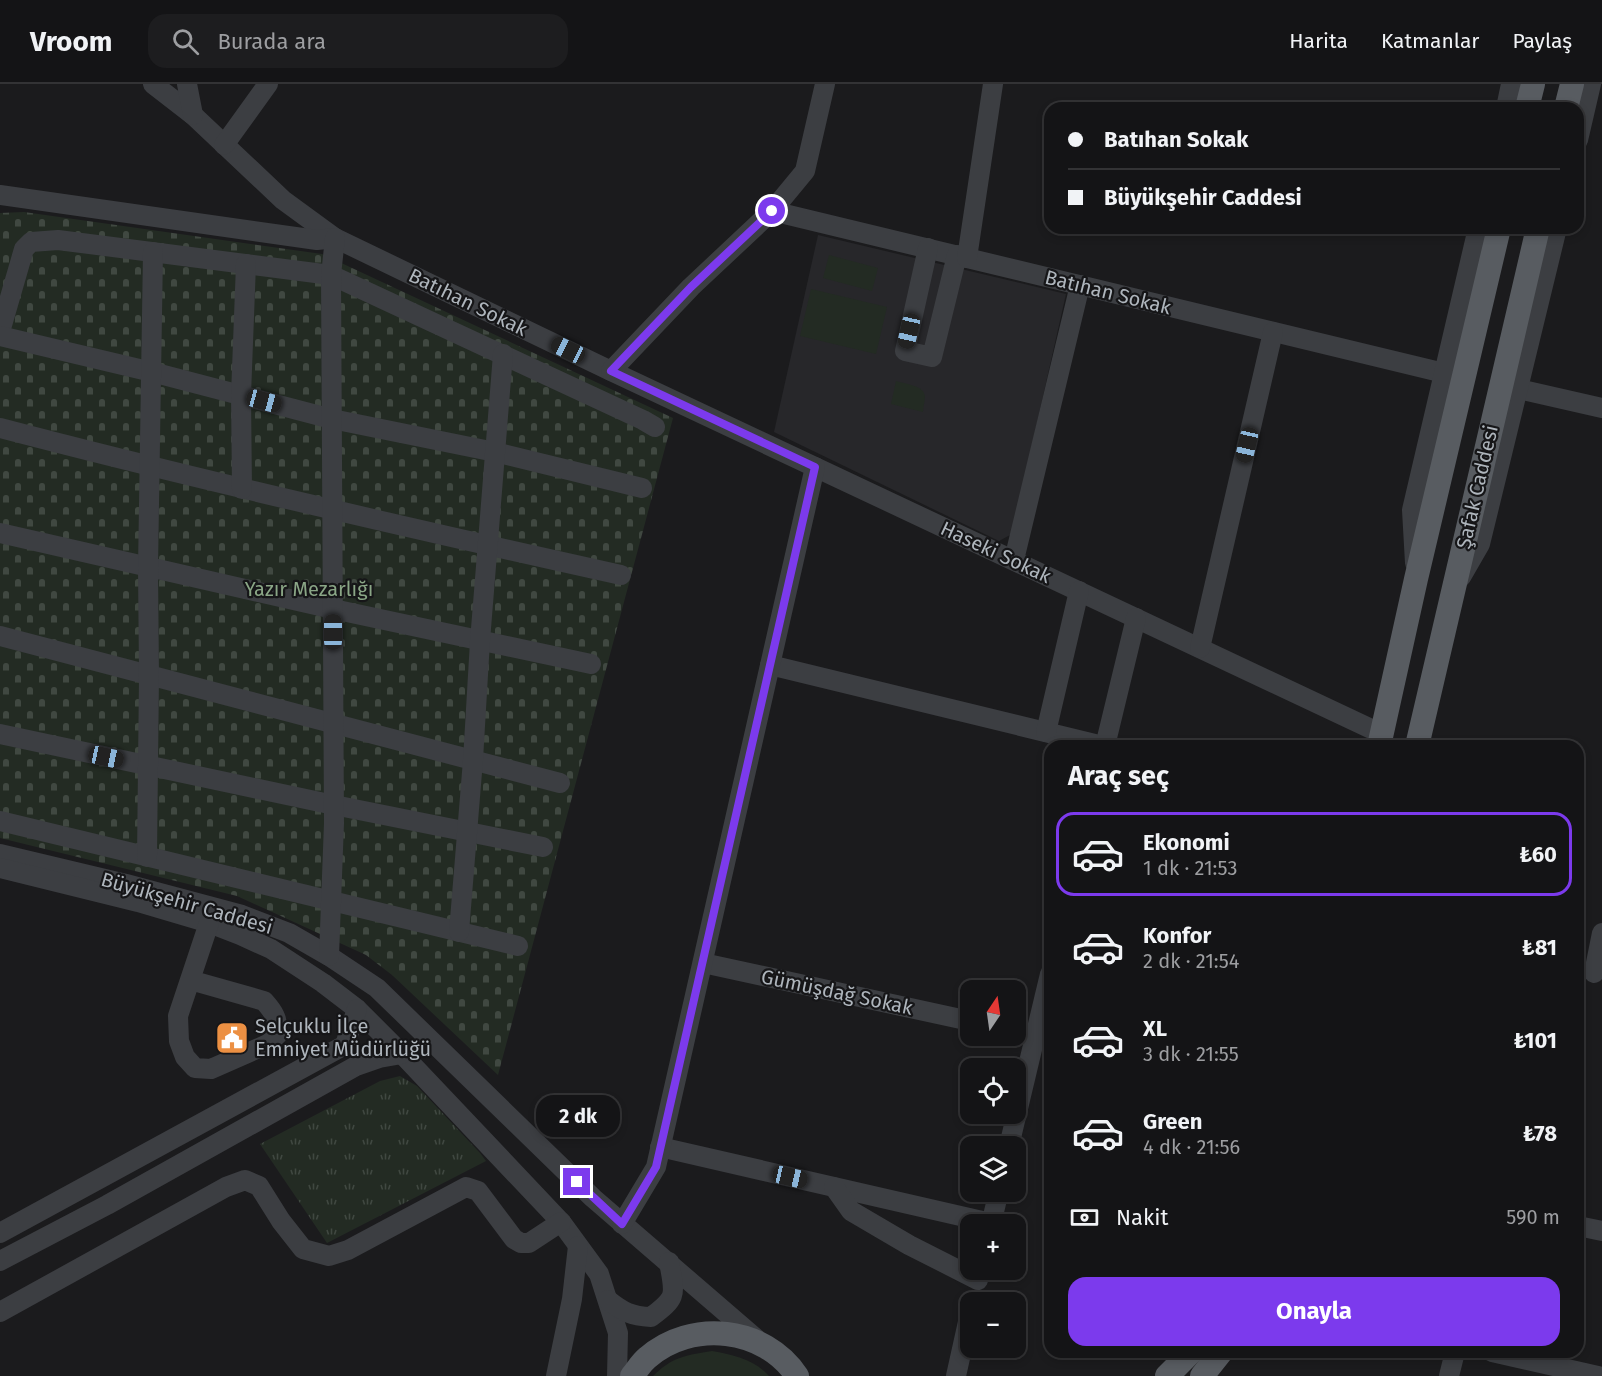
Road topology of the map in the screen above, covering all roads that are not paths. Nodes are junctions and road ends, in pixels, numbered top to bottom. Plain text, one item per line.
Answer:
1 (153, 84) edge
2 (187, 84) edge
3 (268, 84) edge
4 (825, 84) edge
5 (993, 84) edge
6 (1511, 84) edge
7 (1533, 84) edge
8 (1589, 87) edge
9 (1507, 102) edge
10 (1528, 102) edge
11 (1573, 102) edge
12 (1584, 111) edge
13 (193, 116) junction
14 (224, 145) junction
15 (0, 195) edge
16 (772, 211) junction
17 (1477, 234) edge
18 (1498, 234) edge
19 (1537, 234) edge
20 (1556, 234) edge
21 (335, 238) junction
22 (928, 248) junction
23 (153, 252) junction
24 (962, 257) junction
25 (246, 264) junction
26 (331, 275) junction
27 (1080, 285) junction
28 (1274, 332) junction
29 (0, 334) edge
30 (503, 354) junction
31 (611, 371) junction
32 (152, 372) junction
33 (1444, 373) junction
34 (1518, 389) junction
35 (241, 395) junction
36 (1602, 408) edge
37 (332, 419) junction
38 (655, 427) dead end
39 (0, 428) edge
40 (495, 452) junction
41 (150, 467) junction
42 (815, 467) junction
43 (642, 488) dead end
44 (242, 489) junction
45 (332, 510) junction
46 (0, 533) edge
47 (488, 546) junction
48 (1014, 560) junction
49 (148, 567) junction
50 (621, 575) dead end
51 (1416, 579) junction
52 (1079, 591) junction
53 (1453, 592) junction
54 (333, 609) junction
55 (1136, 618) junction
56 (0, 636) edge
57 (480, 640) junction
58 (1200, 648) junction
59 (591, 664) dead end
60 (770, 665) junction
61 (149, 676) junction
62 (333, 723) junction
63 (1046, 732) junction
64 (0, 734) edge
65 (1079, 740) edge
66 (1106, 740) edge
67 (1381, 740) edge
68 (1418, 740) edge
69 (473, 760) junction
70 (148, 766) junction
71 (560, 783) dead end
72 (334, 805) junction
73 (0, 821) edge
74 (468, 832) junction
75 (543, 847) dead end
76 (0, 854) edge
77 (147, 857) junction
78 (0, 868) edge
79 (330, 901) junction
80 (209, 923) junction
81 (459, 932) junction
82 (1602, 933) edge
83 (518, 946) dead end
84 (329, 956) junction
85 (703, 963) junction
86 (1591, 972) edge
87 (190, 980) junction
88 (357, 1009) junction
89 (960, 1019) edge
90 (1026, 1034) edge
91 (1043, 1038) edge
92 (345, 1045) junction
93 (402, 1054) junction
94 (356, 1066) junction
95 (1013, 1136) edge
96 (660, 1147) junction
97 (834, 1187) junction
98 (960, 1217) edge
99 (561, 1222) junction
100 (622, 1224) junction
101 (1584, 1228) edge
102 (1602, 1232) edge
103 (0, 1233) edge
104 (578, 1246) junction
105 (0, 1261) edge
106 (669, 1262) junction
107 (960, 1267) edge
108 (608, 1300) junction
109 (0, 1312) edge
110 (762, 1343) junction
111 (960, 1358) edge
112 (1185, 1358) edge
113 (1216, 1358) edge
114 (1454, 1358) edge
115 (1518, 1358) edge
116 (794, 1370) edge
117 (556, 1376) edge
118 (617, 1376) edge
119 (632, 1376) edge
120 (813, 1376) edge
121 (956, 1376) edge
122 (1167, 1376) edge
123 (1202, 1376) edge
124 (1449, 1376) edge
125 (1598, 1376) edge

1 - 13 street, Batıhan Sokak
2 - 13 street
3 - 14 street
4 - 16 street
5 - 24 street
6 - 9 street
7 - 10 main road
8 - 11 main road
8 - 12 street
13 - 14 street, Batıhan Sokak
14 - 21 street, Batıhan Sokak
15 - 21 street
16 - 22 street, Batıhan Sokak
16 - 31 street
17 - 33 street
18 - 51 main road, Şafak Caddesi
19 - 53 main road, Şafak Caddesi
20 - 34 street
21 - 26 street
21 - 31 street, Batıhan Sokak
22 - 24 street, Batıhan Sokak
22 - 24 street
23 - 25 street
23 - 29 street
23 - 32 street
24 - 27 street, Batıhan Sokak
25 - 26 street
25 - 35 street
26 - 30 street
26 - 37 street
27 - 28 street, Batıhan Sokak
27 - 48 street
28 - 33 street, Batıhan Sokak
28 - 58 street
29 - 32 street
30 - 38 street
30 - 40 street
31 - 42 street, Haseki Sokak
32 - 35 street
32 - 41 street
33 - 51 street
34 - 36 street
34 - 53 street
35 - 37 street
35 - 44 street
37 - 40 street
37 - 45 street
39 - 41 street
40 - 43 street
40 - 47 street
41 - 44 street
41 - 49 street
42 - 48 street, Haseki Sokak
42 - 60 street
44 - 45 street
45 - 47 street
45 - 54 street
46 - 49 street
47 - 50 street
47 - 57 street
48 - 52 street, Haseki Sokak
49 - 54 street
49 - 61 street
51 - 67 main road, Şafak Caddesi
52 - 55 street, Haseki Sokak
52 - 63 street
53 - 68 main road, Şafak Caddesi
54 - 57 street
54 - 62 street
55 - 58 street, Haseki Sokak
55 - 66 street
56 - 61 street
57 - 59 street
57 - 69 street
58 - 67 street, Haseki Sokak
60 - 63 street
60 - 85 street
61 - 62 street
61 - 70 street
62 - 69 street
62 - 72 street
63 - 65 street
64 - 70 street
69 - 71 street
69 - 74 street
70 - 72 street
70 - 77 street
72 - 74 street
72 - 79 street
73 - 77 street
74 - 75 street
74 - 81 street
76 - 84 street, Büyükşehir Caddesi
77 - 79 street
78 - 80 street, Büyükşehir Caddesi
79 - 81 street
79 - 84 street
80 - 87 street
80 - 88 street, Büyükşehir Caddesi
81 - 83 street
82 - 86 street
84 - 100 street, Büyükşehir Caddesi
85 - 89 street, Gümüşdağ Sokak
85 - 96 street
87 - 87 street
88 - 92 street
88 - 93 street, Büyükşehir Caddesi
90 - 91 street
91 - 95 street
92 - 94 street
92 - 103 street
93 - 94 street
93 - 99 street, Büyükşehir Caddesi
94 - 105 street
96 - 97 street
96 - 100 street
97 - 98 street
97 - 107 street
99 - 104 street, Büyükşehir Caddesi
99 - 109 street
100 - 106 street, Büyükşehir Caddesi
101 - 102 street
104 - 108 street, Büyükşehir Caddesi
104 - 117 street
106 - 108 street
106 - 110 street, Büyükşehir Caddesi
108 - 118 street, Büyükşehir Caddesi
110 - 116 main road
110 - 119 main road
111 - 121 street
112 - 122 main road
113 - 123 main road
114 - 124 street
115 - 125 street
116 - 120 main road

